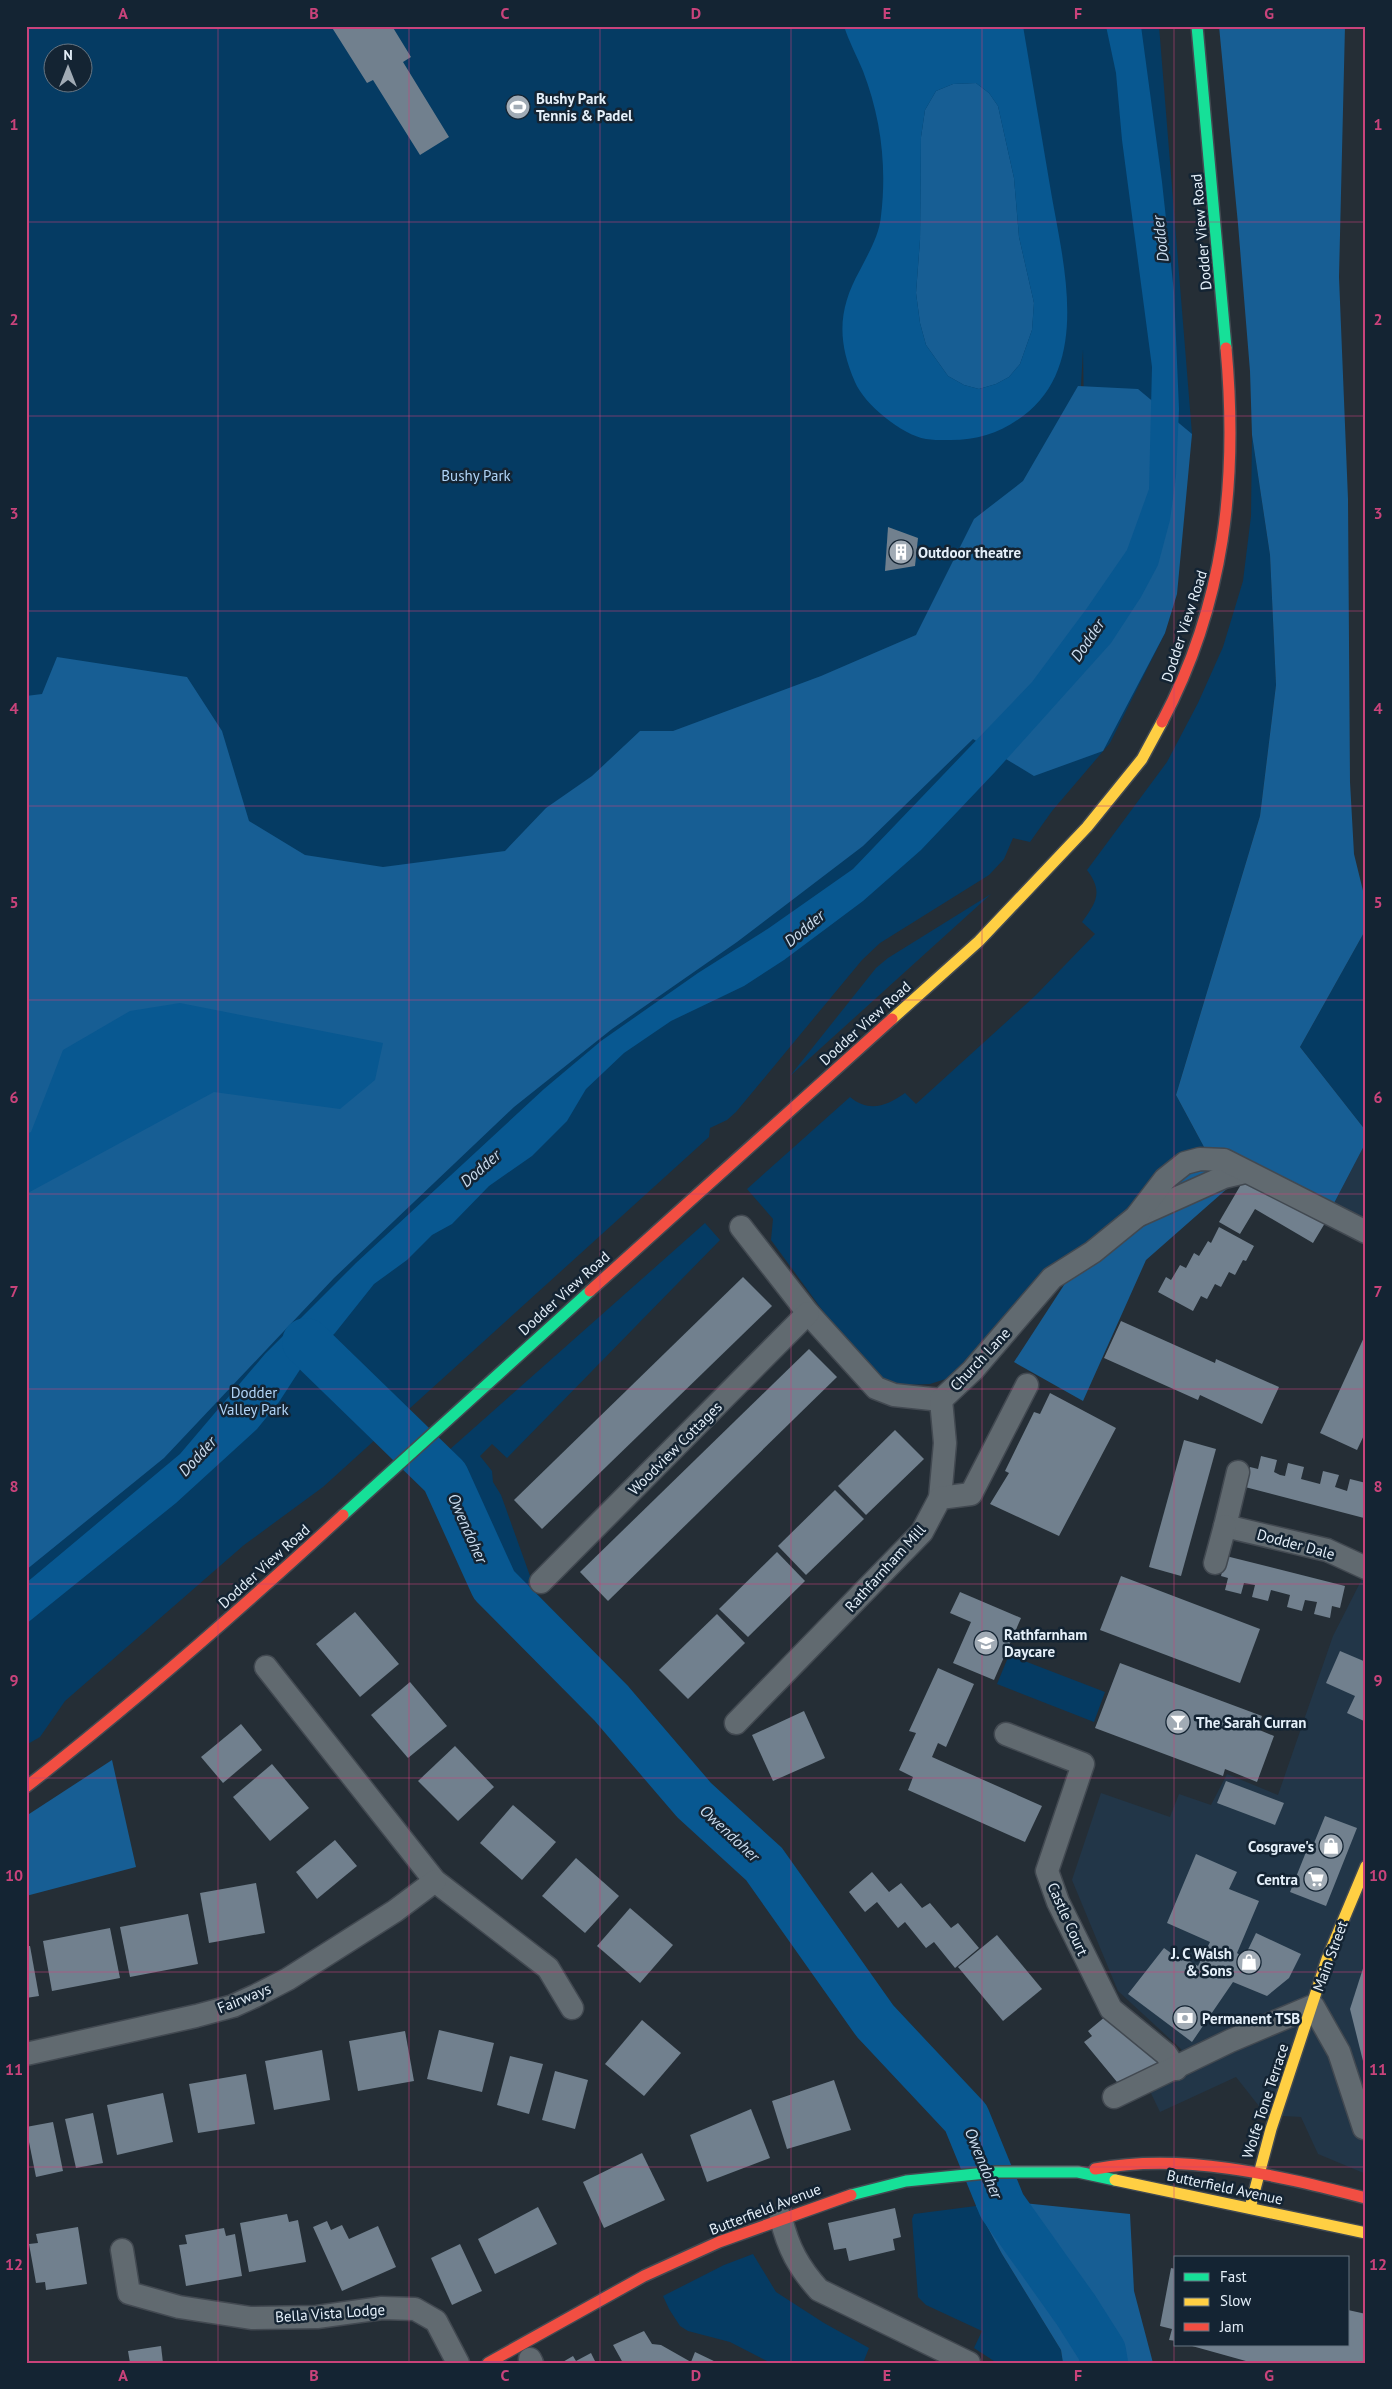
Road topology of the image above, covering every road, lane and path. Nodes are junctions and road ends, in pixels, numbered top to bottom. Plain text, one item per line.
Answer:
1 (1197, 26) edge
2 (742, 1227) dead end
3 (1366, 1232) edge
4 (808, 1314) junction
5 (1027, 1385) dead end
6 (941, 1400) junction
7 (1238, 1472) dead end
8 (940, 1498) junction
9 (1225, 1526) junction
10 (1215, 1563) dead end
11 (1366, 1568) edge
12 (541, 1582) dead end
13 (266, 1667) dead end
14 (736, 1722) dead end
15 (1006, 1734) dead end
16 (26, 1787) edge
17 (1366, 1866) edge
18 (434, 1881) junction
19 (1313, 2006) junction
20 (572, 2008) dead end
21 (26, 2054) edge
22 (1176, 2069) junction
23 (1114, 2097) dead end
24 (1364, 2128) dead end
25 (1078, 2172) junction
26 (1258, 2172) junction
27 (1366, 2198) edge
28 (1250, 2208) junction
29 (781, 2218) junction
30 (1366, 2233) edge
31 (122, 2250) dead end
32 (458, 2363) edge
33 (488, 2363) edge
34 (969, 2363) edge

1 - 16 main road, Dodder View Road
2 - 4 street, Church Lane
3 - 6 street, Church Lane
4 - 6 street, Church Lane
4 - 12 street, Woodview Cottages
5 - 8 street
6 - 8 street
7 - 9 street
8 - 14 street, Rathfarnham Mill
9 - 10 street
9 - 11 street, Dodder Dale
13 - 18 street
15 - 22 street, Castle Court
17 - 19 main road, Main Street
18 - 20 street
18 - 21 street, Fairways
19 - 22 street
19 - 24 street, Main Street
19 - 26 main road, Wolfe Tone Terrace
22 - 23 street
25 - 26 main road, Butterfield Avenue
25 - 28 main road, Butterfield Avenue
25 - 29 main road, Butterfield Avenue
26 - 27 main road, Butterfield Avenue
26 - 28 main road, Wolfe Tone Terrace
28 - 30 main road, Butterfield Avenue
29 - 33 main road, Butterfield Avenue
29 - 34 street
31 - 32 street, Bella Vista Lodge

